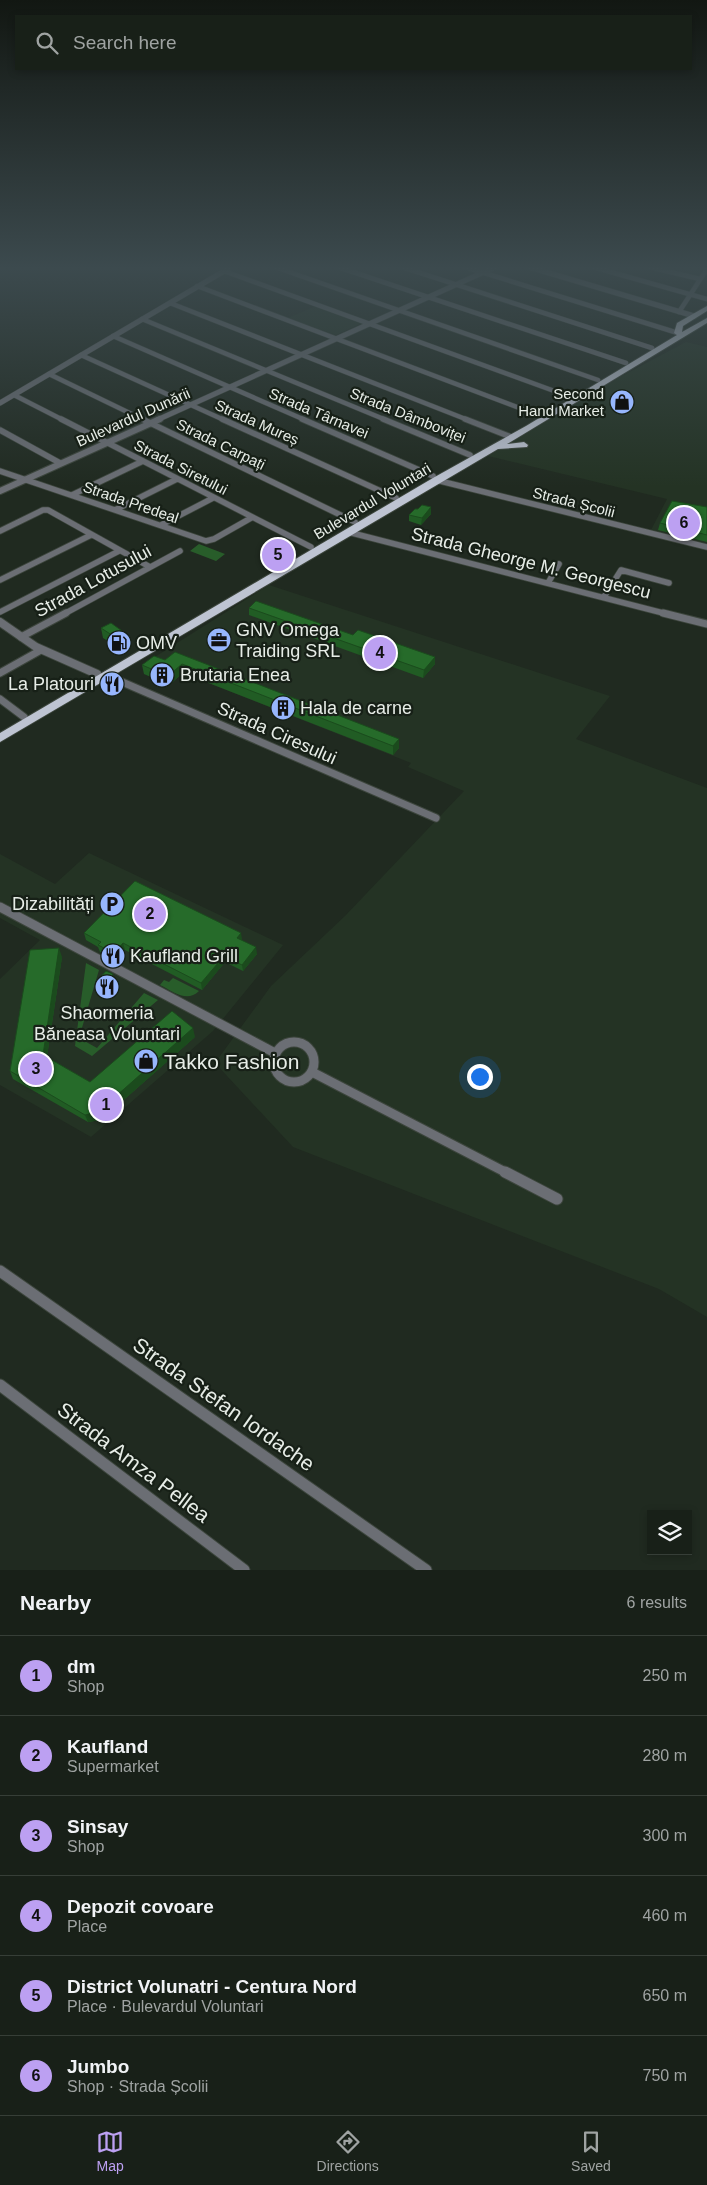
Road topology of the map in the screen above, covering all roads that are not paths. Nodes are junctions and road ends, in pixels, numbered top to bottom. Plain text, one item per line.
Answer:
1 (106, 340) edge
2 (122, 340) edge
3 (193, 340) edge
4 (265, 340) edge
5 (333, 340) edge
6 (339, 340) edge
7 (414, 340) edge
8 (485, 340) edge
9 (558, 340) edge
10 (628, 340) edge
11 (669, 340) edge
12 (671, 340) edge
13 (652, 348) junction
14 (81, 355) junction
15 (302, 355) junction
16 (626, 363) junction
17 (266, 371) junction
18 (49, 374) junction
19 (598, 380) junction
20 (228, 388) junction
21 (14, 395) junction
22 (568, 396) junction
23 (0, 403) edge
24 (189, 405) junction
25 (538, 415) junction
26 (149, 423) junction
27 (529, 428) junction
28 (0, 430) edge
29 (508, 436) junction
30 (106, 442) junction
31 (491, 449) junction
32 (470, 455) junction
33 (142, 461) junction
34 (60, 463) junction
35 (0, 471) edge
36 (435, 478) junction
37 (178, 479) junction
38 (25, 480) junction
39 (0, 491) edge
40 (72, 495) junction
41 (213, 498) junction
42 (396, 498) junction
43 (115, 510) junction
44 (251, 518) junction
45 (355, 522) junction
46 (161, 526) junction
47 (0, 531) edge
48 (348, 532) junction
49 (91, 535) junction
50 (311, 547) junction
51 (707, 547) edge
52 (119, 550) junction
53 (180, 551) dead end
54 (559, 564) dead end
55 (150, 567) junction
56 (0, 580) edge
57 (548, 583) junction
58 (669, 583) dead end
59 (604, 597) junction
60 (0, 612) edge
61 (0, 622) edge
62 (707, 624) edge
63 (21, 637) junction
64 (41, 650) junction
65 (0, 673) edge
66 (101, 675) junction
67 (0, 699) edge
68 (24, 717) junction
69 (0, 732) edge
70 (0, 738) edge
71 (436, 818) dead end
72 (0, 907) edge
73 (275, 1053) junction
74 (312, 1072) junction
75 (556, 1199) dead end
76 (0, 1271) edge
77 (0, 1385) edge
78 (244, 1570) edge
79 (426, 1570) edge

1 - 14 street
2 - 20 street, Strada Târnavei
3 - 17 street, Strada Dâmboviței
4 - 15 street
5 - 15 street, Bulevardul Dunării
6 - 25 street
7 - 22 street
8 - 19 street
9 - 16 street
10 - 13 street
11 - 13 highway, Bulevardul Voluntari
12 - 27 highway, Bulevardul Voluntari
13 - 16 highway, Bulevardul Voluntari
14 - 18 street
14 - 24 street, Strada Mureș
15 - 17 street, Bulevardul Dunării
15 - 29 street
16 - 19 highway, Bulevardul Voluntari
17 - 20 street, Bulevardul Dunării
17 - 32 street, Strada Dâmboviței
18 - 21 street
18 - 26 street, Strada Carpați
19 - 22 highway, Bulevardul Voluntari
20 - 24 street, Bulevardul Dunării
20 - 36 street, Strada Târnavei
21 - 23 street
21 - 30 street, Strada Siretului
22 - 25 highway, Bulevardul Voluntari
24 - 26 street, Bulevardul Dunării
24 - 42 street, Strada Mureș
25 - 29 highway, Bulevardul Voluntari
26 - 30 street, Bulevardul Dunării
26 - 45 street, Strada Carpați
27 - 29 highway, Bulevardul Voluntari
27 - 31 highway
28 - 34 street
29 - 31 highway, Bulevardul Voluntari
29 - 32 highway, Bulevardul Voluntari
30 - 33 street, Strada Siretului
30 - 34 street, Bulevardul Dunării
31 - 36 highway, Bulevardul Voluntari
32 - 36 highway, Bulevardul Voluntari
33 - 37 street, Strada Siretului
33 - 40 street
34 - 38 street, Bulevardul Dunării
35 - 38 street, Strada Predeal
36 - 42 highway, Bulevardul Voluntari
36 - 48 highway, Bulevardul Voluntari
36 - 51 street, Strada Școlii
37 - 41 street, Strada Siretului
37 - 43 street
38 - 39 street, Bulevardul Dunării
38 - 40 street, Strada Predeal
40 - 43 street, Strada Predeal
41 - 44 street, Strada Siretului
41 - 46 street
42 - 45 highway, Bulevardul Voluntari
43 - 46 street, Strada Predeal
44 - 46 street, Strada Predeal
44 - 50 street, Strada Siretului
45 - 50 highway, Bulevardul Voluntari
47 - 49 street
48 - 57 street, Strada Gheorge M. Georgescu
48 - 66 highway, Bulevardul Voluntari
49 - 52 street
49 - 56 street
50 - 66 highway, Bulevardul Voluntari
52 - 55 street
52 - 60 street
53 - 55 street, Strada Lotusului
54 - 57 street
55 - 63 street, Strada Lotusului
57 - 59 street, Strada Gheorge M. Georgescu
58 - 59 street
59 - 62 street, Strada Gheorge M. Georgescu
61 - 63 street
63 - 64 street
64 - 65 street
64 - 66 street
66 - 68 highway, Bulevardul Voluntari
66 - 70 highway, Bulevardul Voluntari
66 - 71 street, Strada Ciresului
67 - 68 street
68 - 69 highway, Bulevardul Voluntari
72 - 73 street
73 - 74 street
73 - 74 street
74 - 75 street
76 - 79 street, Strada Stefan Iordache
77 - 78 street, Strada Amza Pellea

